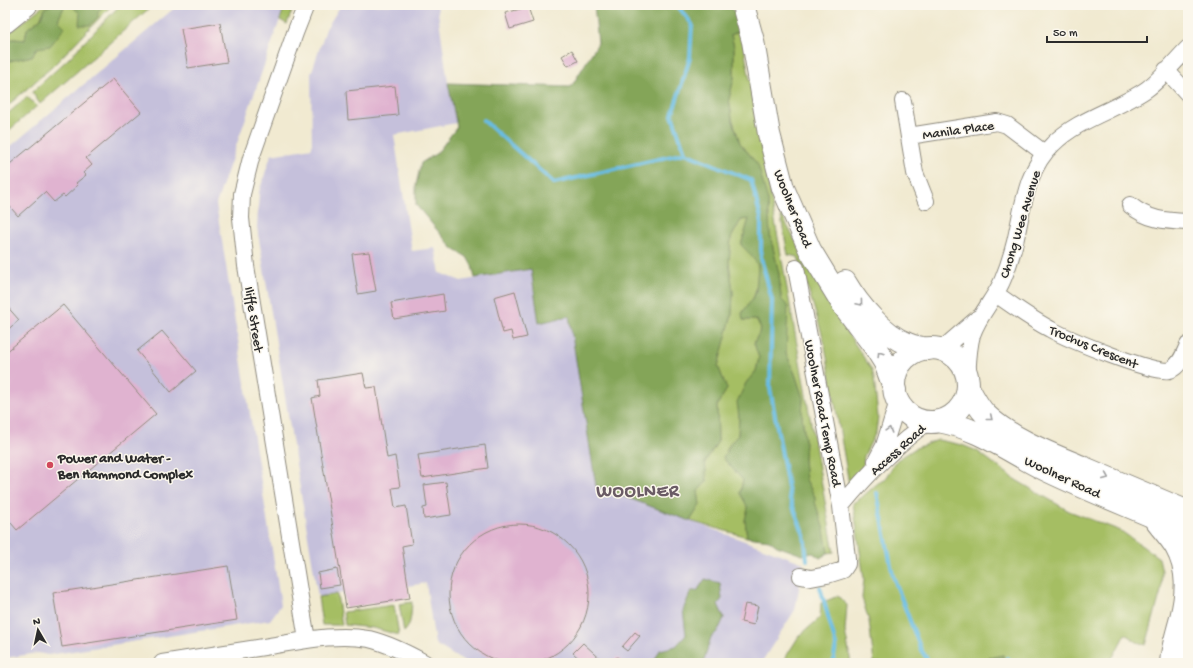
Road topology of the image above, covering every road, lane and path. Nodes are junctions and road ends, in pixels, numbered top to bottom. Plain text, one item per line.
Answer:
1 (26, 5) edge
2 (306, 5) edge
3 (744, 5) edge
4 (756, 5) edge
5 (5, 22) edge
6 (1188, 48) edge
7 (1166, 70) junction
8 (1188, 94) edge
9 (903, 100) dead end
10 (909, 136) junction
11 (1044, 154) junction
12 (926, 201) dead end
13 (1130, 205) dead end
14 (1188, 222) edge
15 (796, 268) dead end
16 (992, 300) junction
17 (1188, 345) edge
18 (935, 350) junction
19 (968, 384) junction
20 (896, 396) junction
21 (933, 422) junction
22 (866, 477) junction
23 (1188, 501) edge
24 (841, 506) junction
25 (1152, 507) junction
26 (1188, 512) edge
27 (1188, 532) edge
28 (801, 576) dead end
29 (1188, 637) edge
30 (307, 640) junction
31 (216, 659) edge
32 (162, 663) edge
33 (424, 663) edge
34 (1171, 663) edge
35 (1180, 663) edge

1 - 5 main road
2 - 30 street, Iliffe Street
20 -> 3 main road, Woolner Road
4 -> 18 main road, Woolner Road
6 - 7 street, Chong Wee Avenue
7 - 8 street
7 - 11 street, Chong Wee Avenue
9 - 10 street, Manila Place
10 - 11 street, Manila Place
10 - 12 street, Manila Place
11 - 16 street, Chong Wee Avenue
13 - 14 street
15 - 24 street, Woolner Road Temp Road
16 - 17 street, Trochus Crescent
16 - 18 street, Chong Wee Avenue
16 - 19 street, Chong Wee Avenue
18 - 19 main road
18 - 20 main road
19 - 21 main road
19 -> 25 main road, Woolner Road
20 - 21 main road
22 -> 20 street, Access Road
21 - 22 street, Access Road
21 - 25 main road, Woolner Road
22 - 24 street, Access Road
23 - 25 main road
24 - 28 street, Woolner Road Temp Road
25 - 26 main road, Woolner Road
25 - 27 main road, Woolner Road
25 - 34 main road
29 - 35 main road
30 - 31 street
30 - 33 street
31 - 32 street

